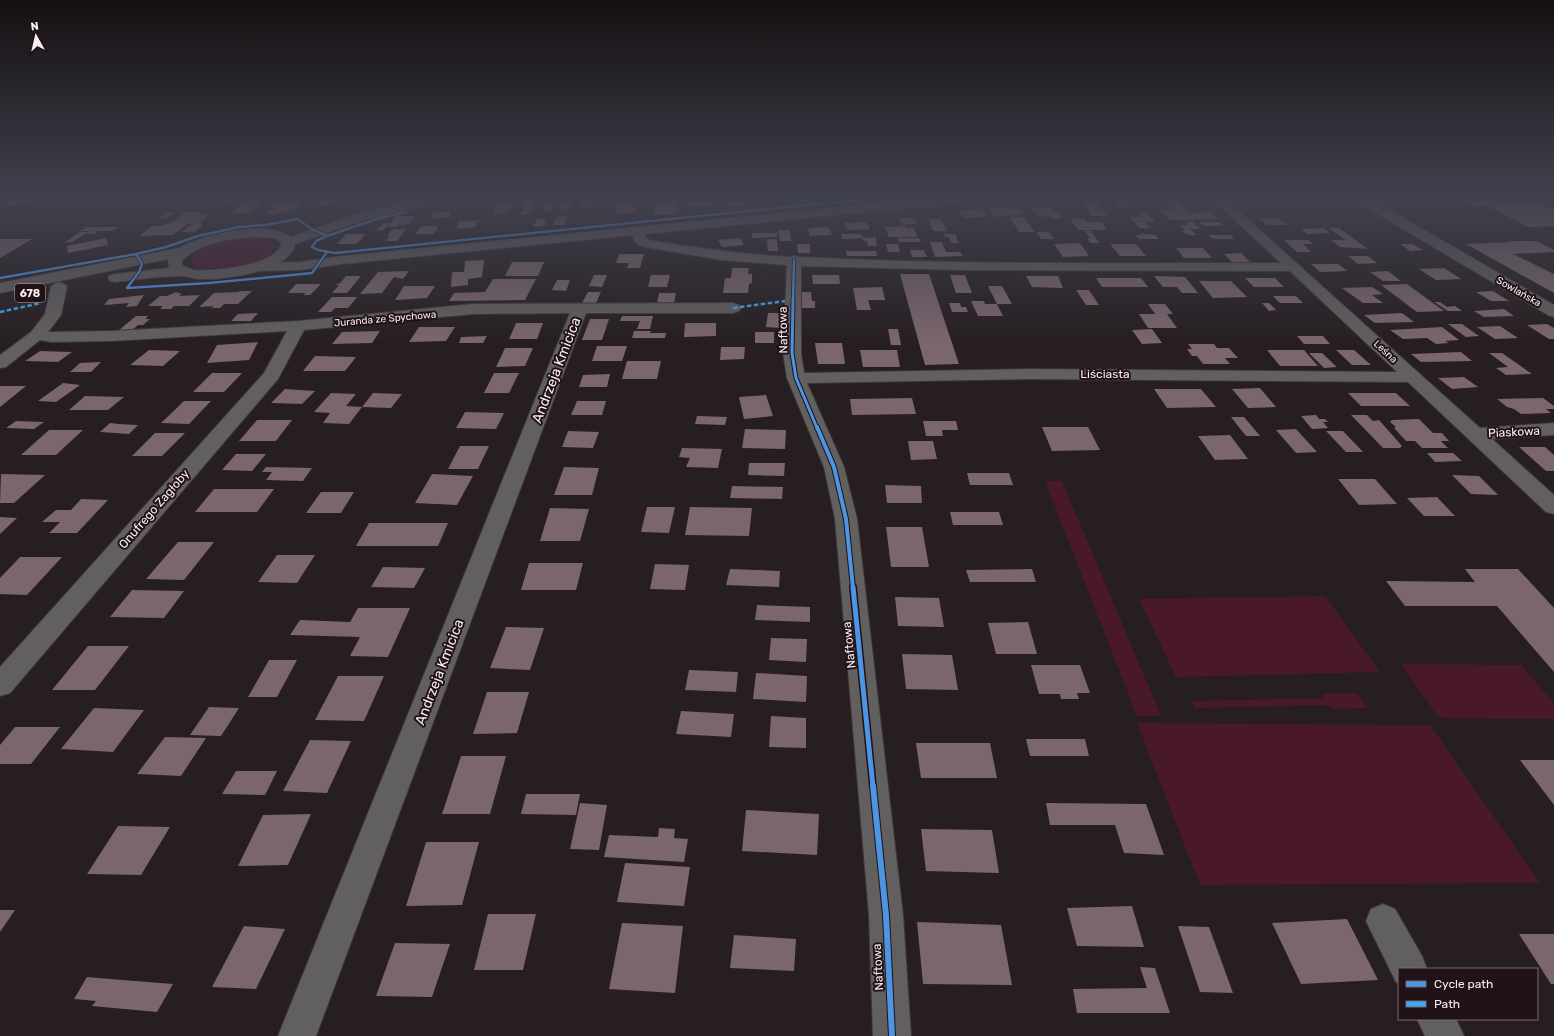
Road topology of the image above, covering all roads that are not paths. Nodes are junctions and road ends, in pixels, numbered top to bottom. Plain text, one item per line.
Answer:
1 (194, 246) edge
2 (289, 246) edge
3 (476, 246) edge
4 (666, 246) edge
5 (1271, 246) edge
6 (1442, 246) edge
7 (285, 248) junction
8 (182, 252) junction
9 (342, 260) junction
10 (794, 260) junction
11 (257, 267) junction
12 (1294, 267) junction
13 (181, 271) junction
14 (59, 287) junction
15 (0, 288) edge
16 (0, 298) edge
17 (580, 308) junction
18 (733, 308) dead end
19 (1554, 312) edge
20 (298, 326) junction
21 (37, 335) junction
22 (0, 363) edge
23 (1414, 377) junction
24 (796, 378) junction
25 (1554, 429) edge
26 (1475, 434) junction
27 (1554, 507) edge
28 (0, 685) edge
29 (1383, 921) dead end
30 (1408, 968) edge
31 (1437, 1020) edge
32 (297, 1036) edge
33 (892, 1036) edge
34 (1445, 1036) edge

1 - 8 highway, 678
2 - 7 highway, 678
3 - 9 street
4 - 10 street
5 - 12 street, Leśna
6 - 19 street, Sowlańska
7 - 9 street
7 - 11 highway, 678
8 - 13 highway
8 - 15 highway, 678
9 - 11 street
10 - 12 street
10 - 24 street, Naftowa
11 - 13 highway, 678
12 - 23 street, Leśna
13 - 14 highway, 678
14 - 16 highway, 678
14 - 21 street
17 - 18 street, Juranda ze Spychowa
17 - 20 street, Juranda ze Spychowa
17 - 32 street, Andrzeja Kmicica
20 - 21 street, Juranda ze Spychowa
20 - 28 street, Onufrego Zagłoby
21 - 22 street
23 - 24 street, Liściasta
23 - 26 street, Leśna
24 - 33 street, Naftowa
25 - 26 street, Piaskowa
26 - 27 street, Leśna
29 - 30 street
31 - 34 street

